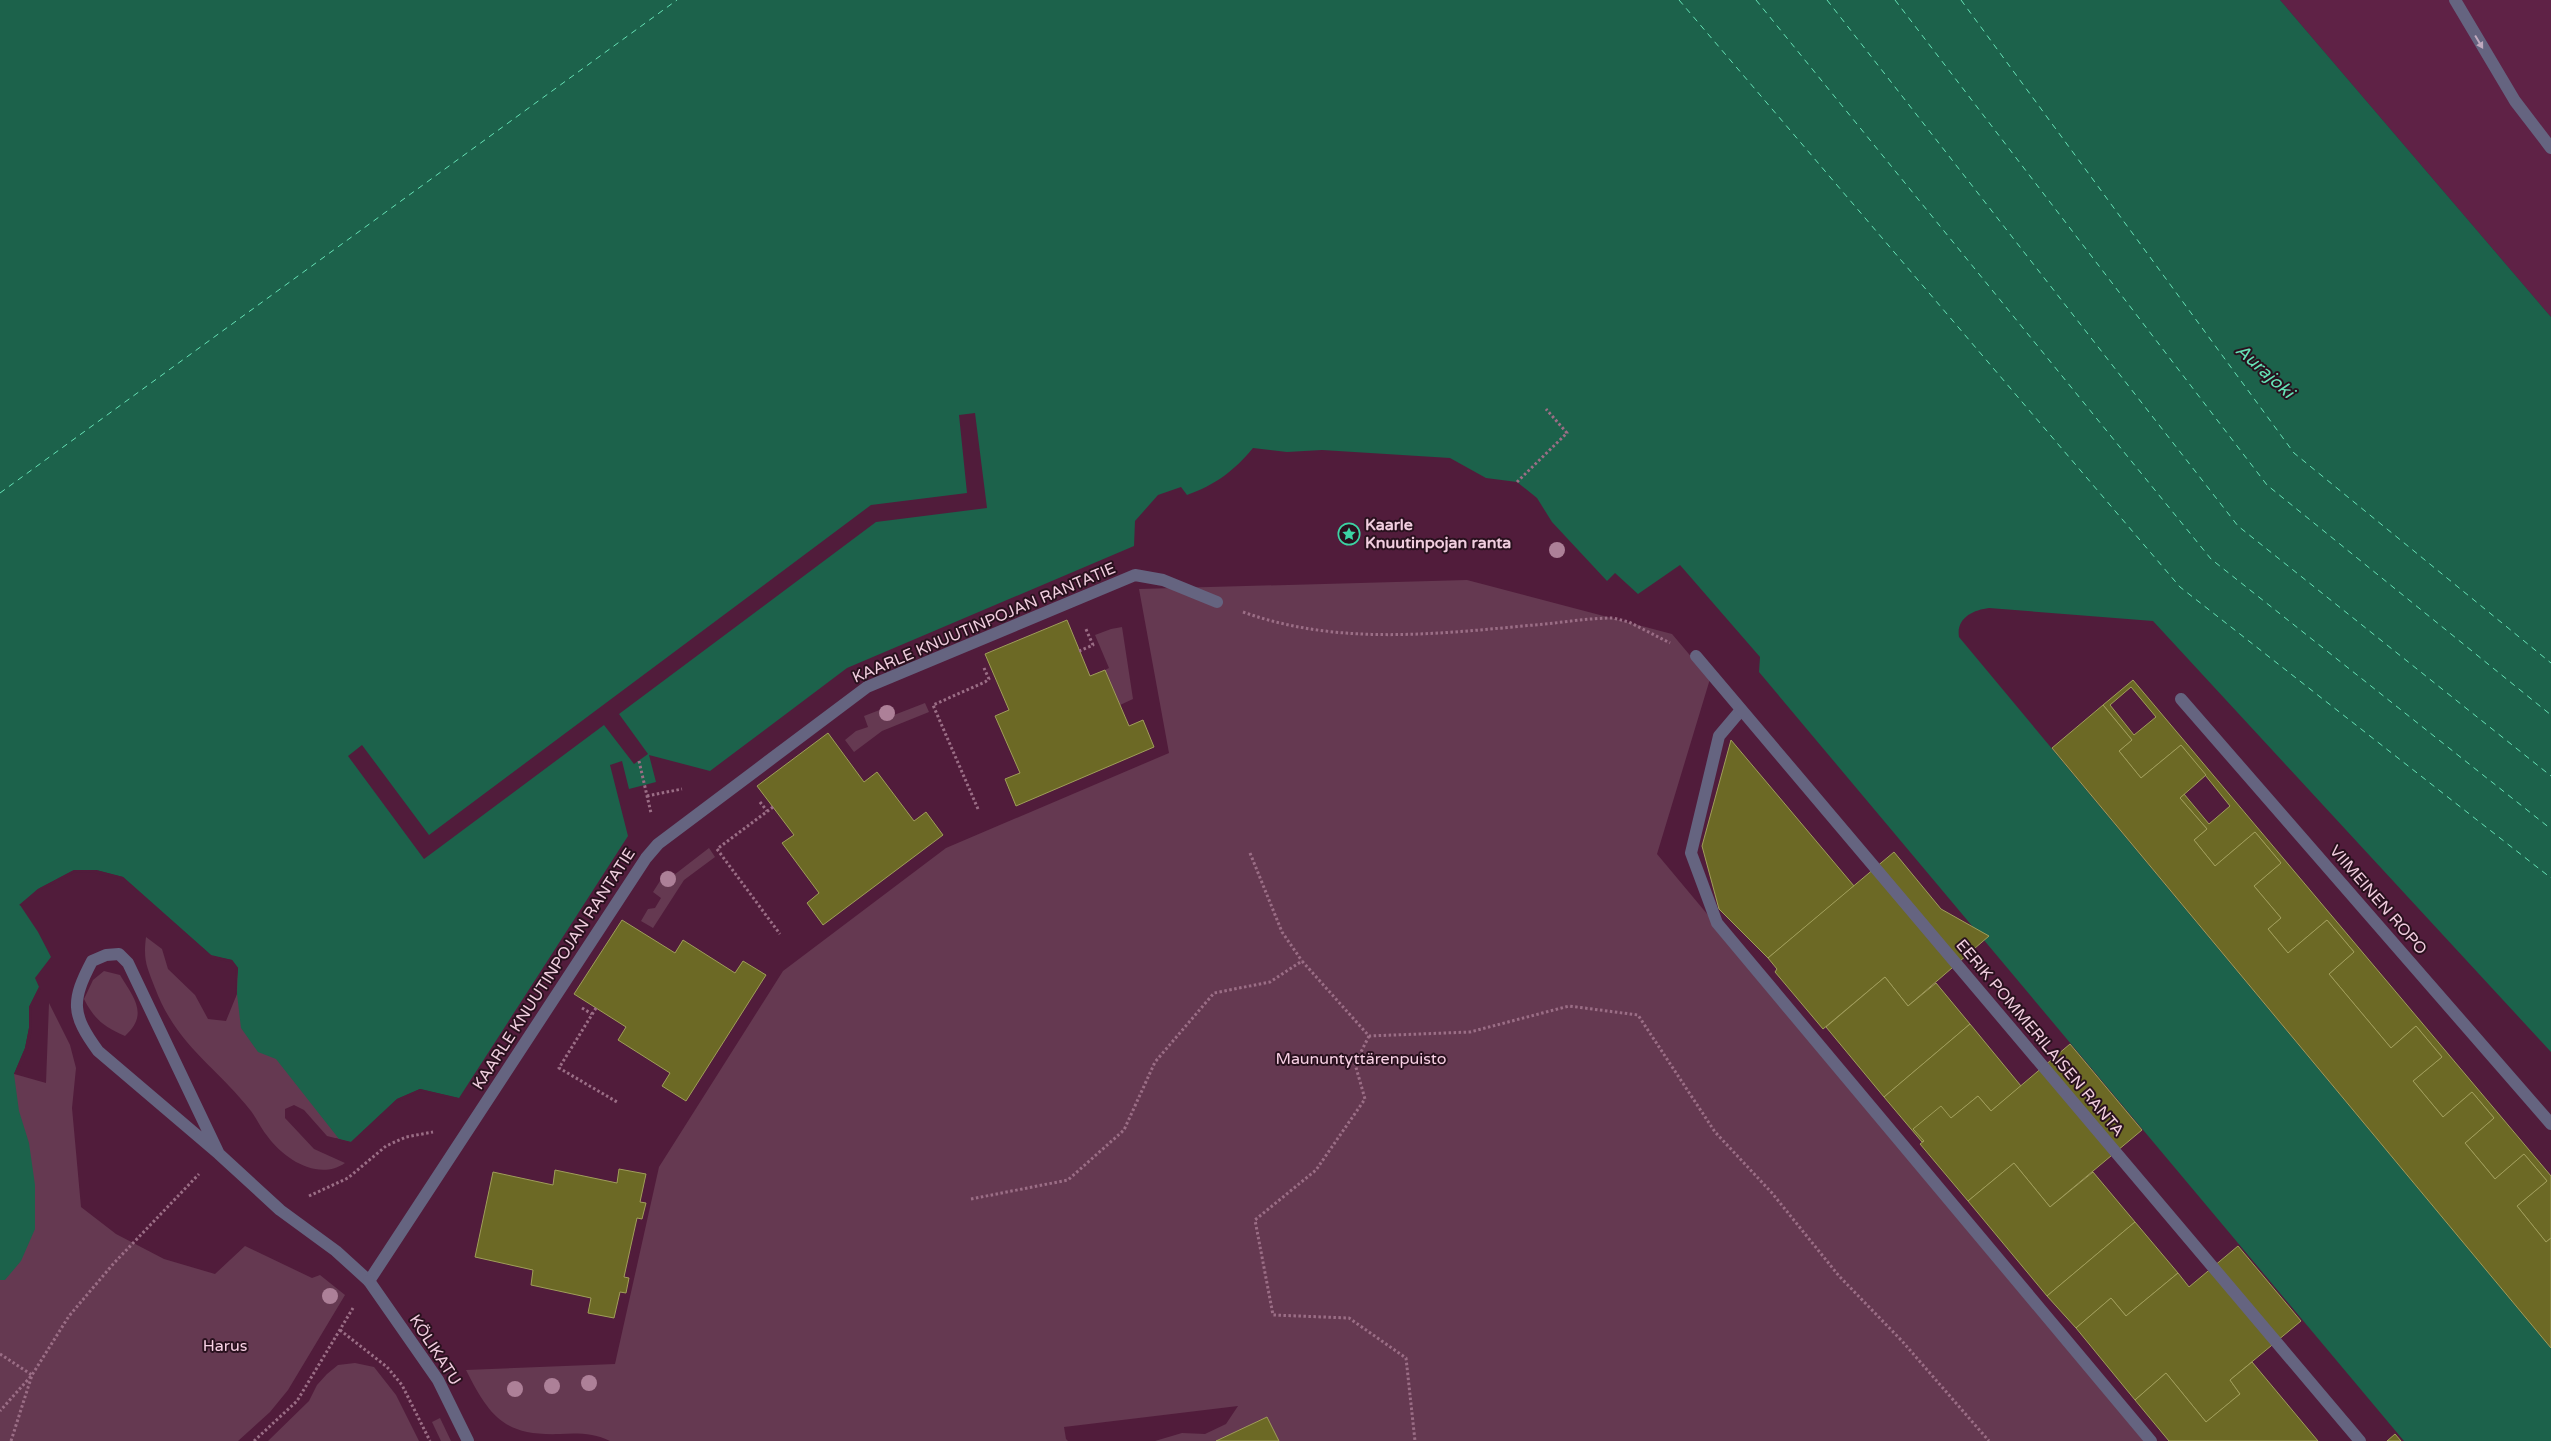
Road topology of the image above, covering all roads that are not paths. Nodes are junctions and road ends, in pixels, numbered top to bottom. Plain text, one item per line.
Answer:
1 (2455, 0) edge
2 (2551, 148) edge
3 (1217, 602) road end
4 (1696, 656) road end
5 (2181, 699) dead end
6 (1741, 710) junction
7 (2551, 1124) edge
8 (219, 1154) junction
9 (369, 1281) junction
10 (468, 1441) edge
11 (2151, 1441) edge
12 (2360, 1441) edge

1 -> 2 street
3 - 9 street, KAARLE KNUUTINPOJAN RANTATIE
4 - 6 street, EERIK POMMERILAISEN RANTA
5 - 7 street, VIIMEINEN ROPO
6 - 11 street
6 - 12 street, EERIK POMMERILAISEN RANTA
8 - 8 street, KÖLIKATU
8 - 9 street, KÖLIKATU
9 - 10 street, KÖLIKATU

